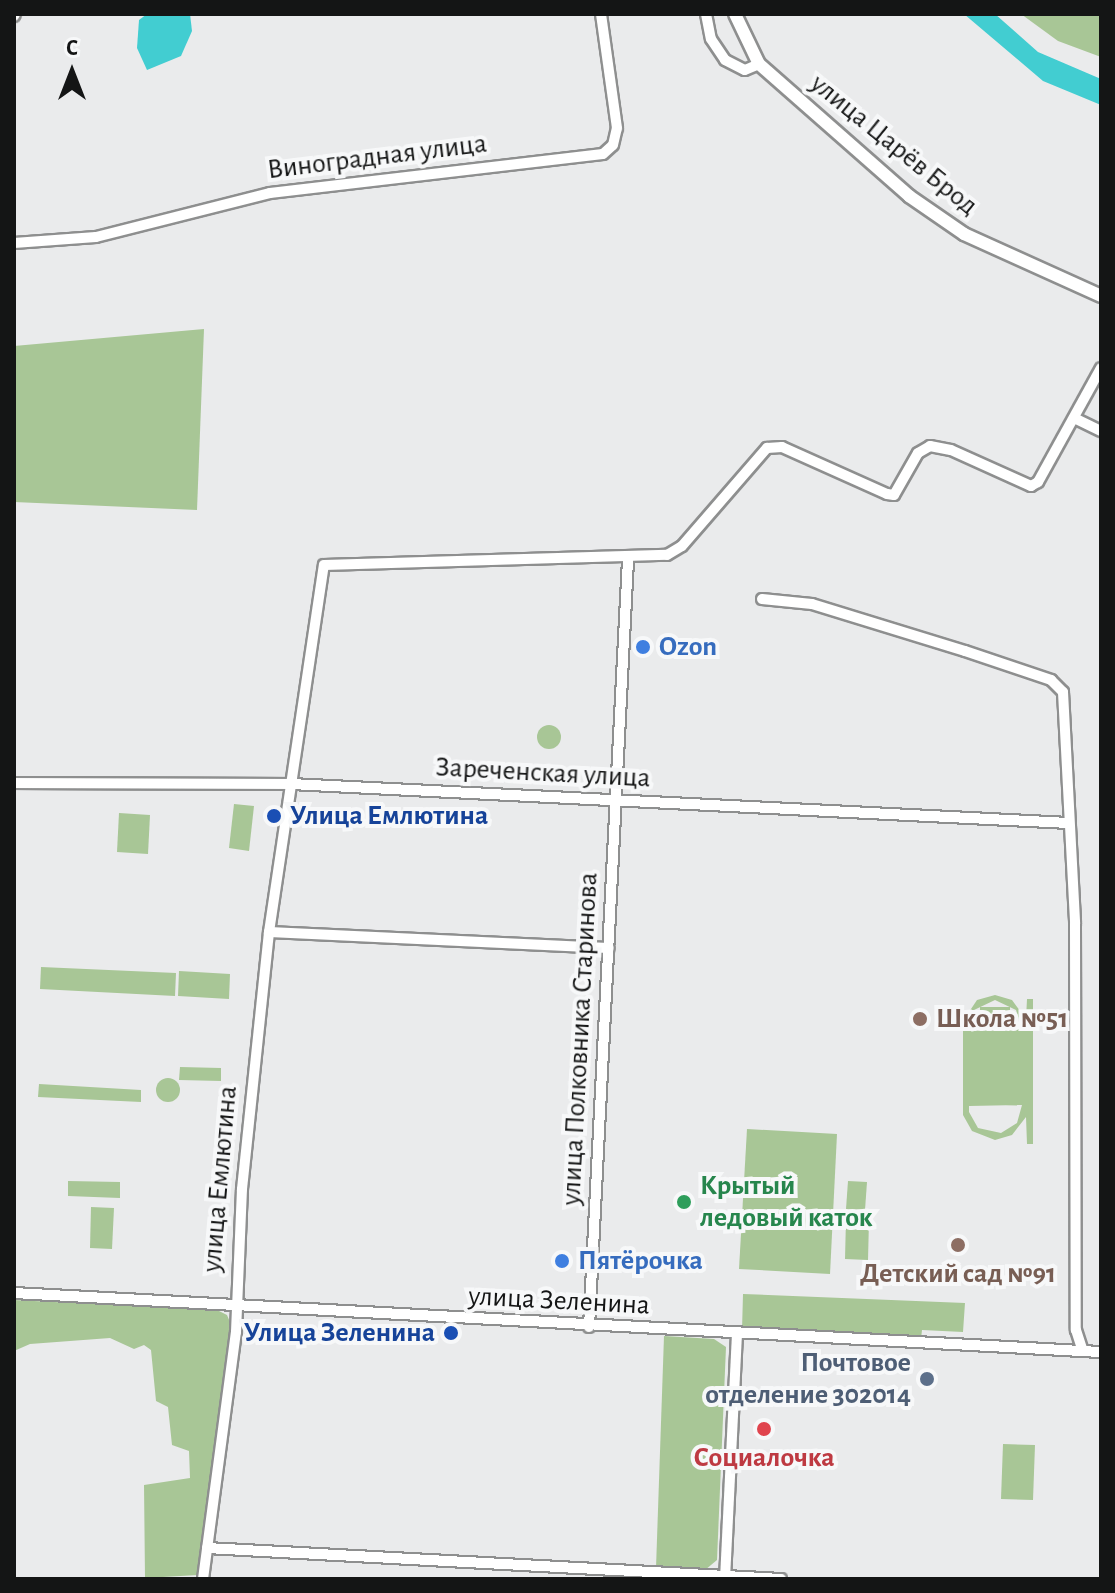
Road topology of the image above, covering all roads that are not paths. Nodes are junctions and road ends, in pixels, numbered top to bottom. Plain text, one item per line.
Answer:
1 (601, 14) edge
2 (706, 14) edge
3 (735, 14) edge
4 (759, 64) junction
5 (14, 243) edge
6 (1101, 296) edge
7 (1101, 368) edge
8 (1074, 418) junction
9 (1101, 431) edge
10 (628, 560) junction
11 (762, 599) dead end
12 (14, 783) edge
13 (291, 784) junction
14 (618, 801) junction
15 (1069, 823) junction
16 (269, 932) junction
17 (609, 948) junction
18 (14, 1293) edge
19 (235, 1305) junction
20 (589, 1327) junction
21 (737, 1335) junction
22 (1083, 1351) junction
23 (1101, 1352) edge
24 (207, 1548) junction
25 (725, 1578) edge
26 (203, 1579) edge
27 (781, 1579) edge

1 - 5 street, Виноградная улица
2 - 4 street
3 - 4 street, улица Царёв Брод
4 - 6 street, улица Царёв Брод
7 - 8 street
8 - 9 street
8 - 10 street
10 - 13 street, улица Емлютина
10 - 14 street, улица Полковника Старинова
11 - 15 street
12 - 13 street, Зареченская улица
13 - 14 street, Зареченская улица
13 - 16 street, улица Емлютина
14 - 15 street, Зареченская улица
14 - 17 street, улица Полковника Старинова
15 - 22 street
16 - 17 street
16 - 19 street, улица Емлютина
17 - 20 street, улица Полковника Старинова
18 - 19 street, улица Зеленина
19 - 20 street, улица Зеленина
19 - 24 street, улица Емлютина
20 - 21 street, улица Зеленина
21 - 22 street, улица Зеленина
21 - 25 street
22 - 23 street, улица Зеленина
24 - 25 street
24 - 26 street, улица Емлютина
25 - 27 street

